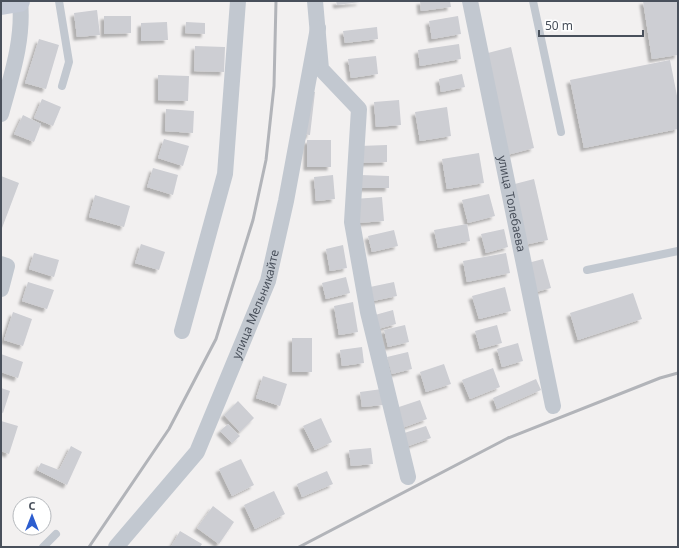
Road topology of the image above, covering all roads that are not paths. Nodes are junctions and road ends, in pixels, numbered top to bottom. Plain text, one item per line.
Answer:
1 (20, 1) edge
2 (59, 1) edge
3 (238, 1) edge
4 (315, 1) edge
5 (470, 1) edge
6 (533, 1) edge
7 (1, 4) edge
8 (318, 28) junction
9 (62, 86) dead end
10 (1, 114) edge
11 (561, 132) dead end
12 (678, 250) edge
13 (1, 264) edge
14 (587, 270) dead end
15 (1, 289) edge
16 (182, 331) dead end
17 (553, 406) dead end
18 (408, 477) dead end
19 (56, 534) dead end
20 (43, 547) edge
21 (116, 547) edge

1 - 7 main road
1 - 10 street
2 - 9 lane
3 - 16 street
4 - 8 street, улица Мельникайте
5 - 17 street, улица Толебаева
6 - 11 lane
8 - 18 street, улица Мельникайте
8 - 21 street, улица Мельникайте
12 - 14 lane
13 - 15 street
19 - 20 lane

